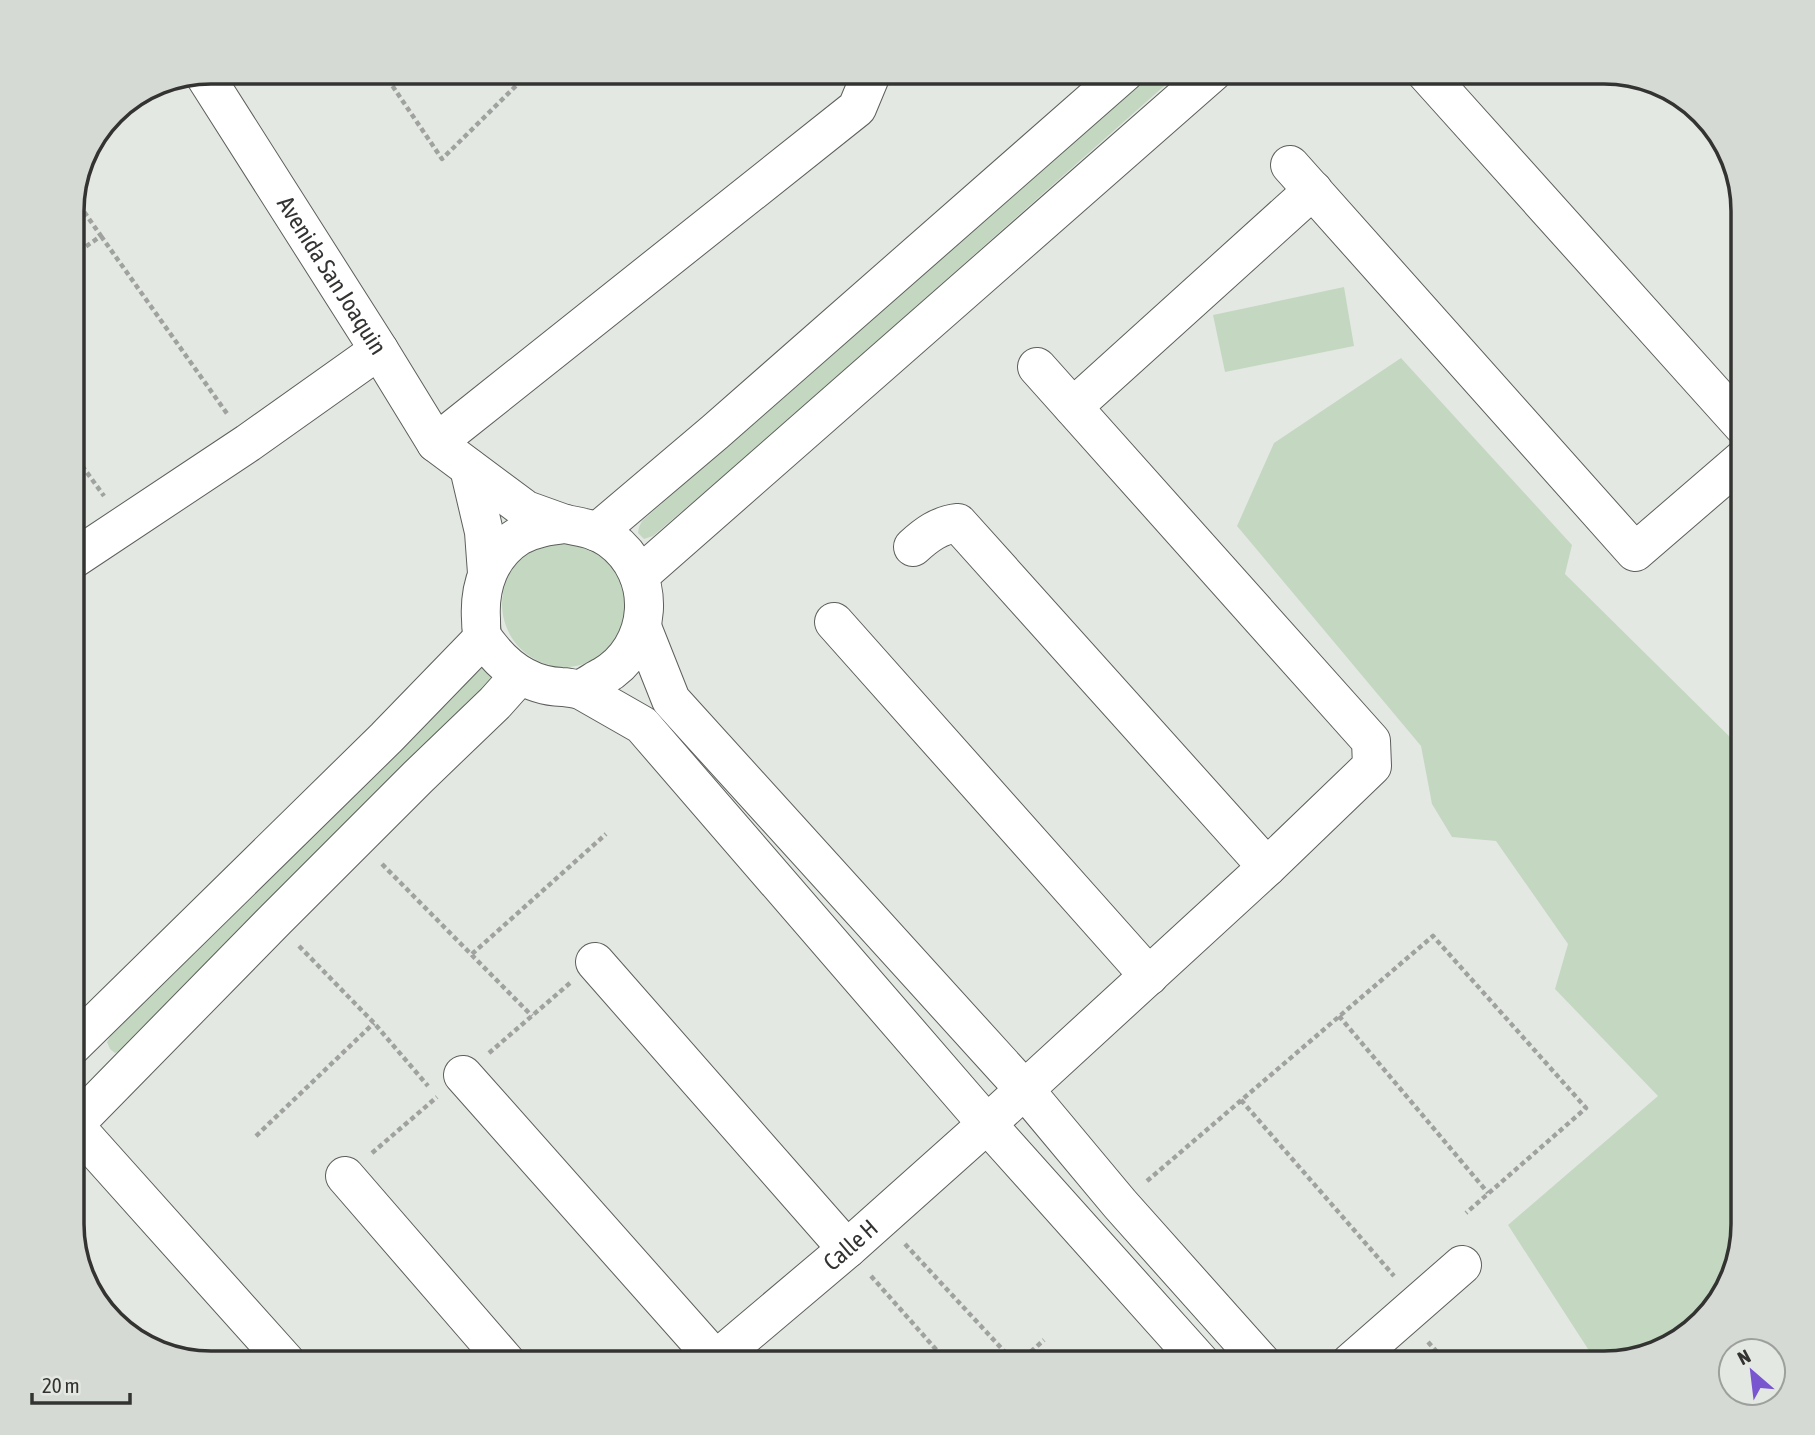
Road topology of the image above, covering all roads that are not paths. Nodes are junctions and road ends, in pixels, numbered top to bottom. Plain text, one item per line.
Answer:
1 (210, 84) edge
2 (867, 84) edge
3 (1111, 84) edge
4 (1199, 84) edge
5 (1436, 84) edge
6 (379, 350) junction
7 (1037, 367) dead end
8 (1073, 407) junction
9 (1731, 413) edge
10 (436, 443) junction
11 (469, 468) junction
12 (1731, 469) edge
13 (581, 528) junction
14 (913, 547) dead end
15 (84, 552) edge
16 (487, 573) junction
17 (639, 576) junction
18 (834, 622) dead end
19 (642, 627) junction
20 (483, 638) junction
21 (520, 675) junction
22 (579, 689) junction
23 (1267, 867) junction
24 (595, 962) dead end
25 (1149, 976) junction
26 (84, 1034) edge
27 (446, 1081) road end
28 (1024, 1089) junction
29 (84, 1114) edge
30 (987, 1124) junction
31 (84, 1137) edge
32 (345, 1176) dead end
33 (847, 1249) junction
34 (1462, 1265) dead end
35 (277, 1351) edge
36 (497, 1351) edge
37 (704, 1351) edge
38 (727, 1351) edge
39 (1190, 1351) edge
40 (1251, 1351) edge
41 (1364, 1351) edge

1 - 6 street, Avenida San Joaquin
2 - 10 street
3 - 13 street
4 - 17 street
5 - 9 street
6 - 10 street, Avenida San Joaquin
6 - 15 street
7 - 8 street, Calle H
8 - 12 street
8 - 23 street, Calle H
10 - 11 street, Avenida San Joaquin
11 - 13 street, Avenida San Joaquin
11 - 16 street
13 - 16 street
13 - 17 street
14 - 23 street
16 - 20 street
17 - 19 street
18 - 25 street
19 - 22 street
19 - 28 street
20 - 21 street
20 - 26 street
21 - 22 street
21 - 29 street
22 - 30 street
23 - 25 street, Calle H
24 - 33 street
25 - 28 street, Calle H
27 - 37 street
28 - 30 street, Calle H
28 - 40 street
30 - 33 street, Calle H
30 - 39 street
31 - 35 street
32 - 36 street
33 - 38 street, Calle H
34 - 41 street

